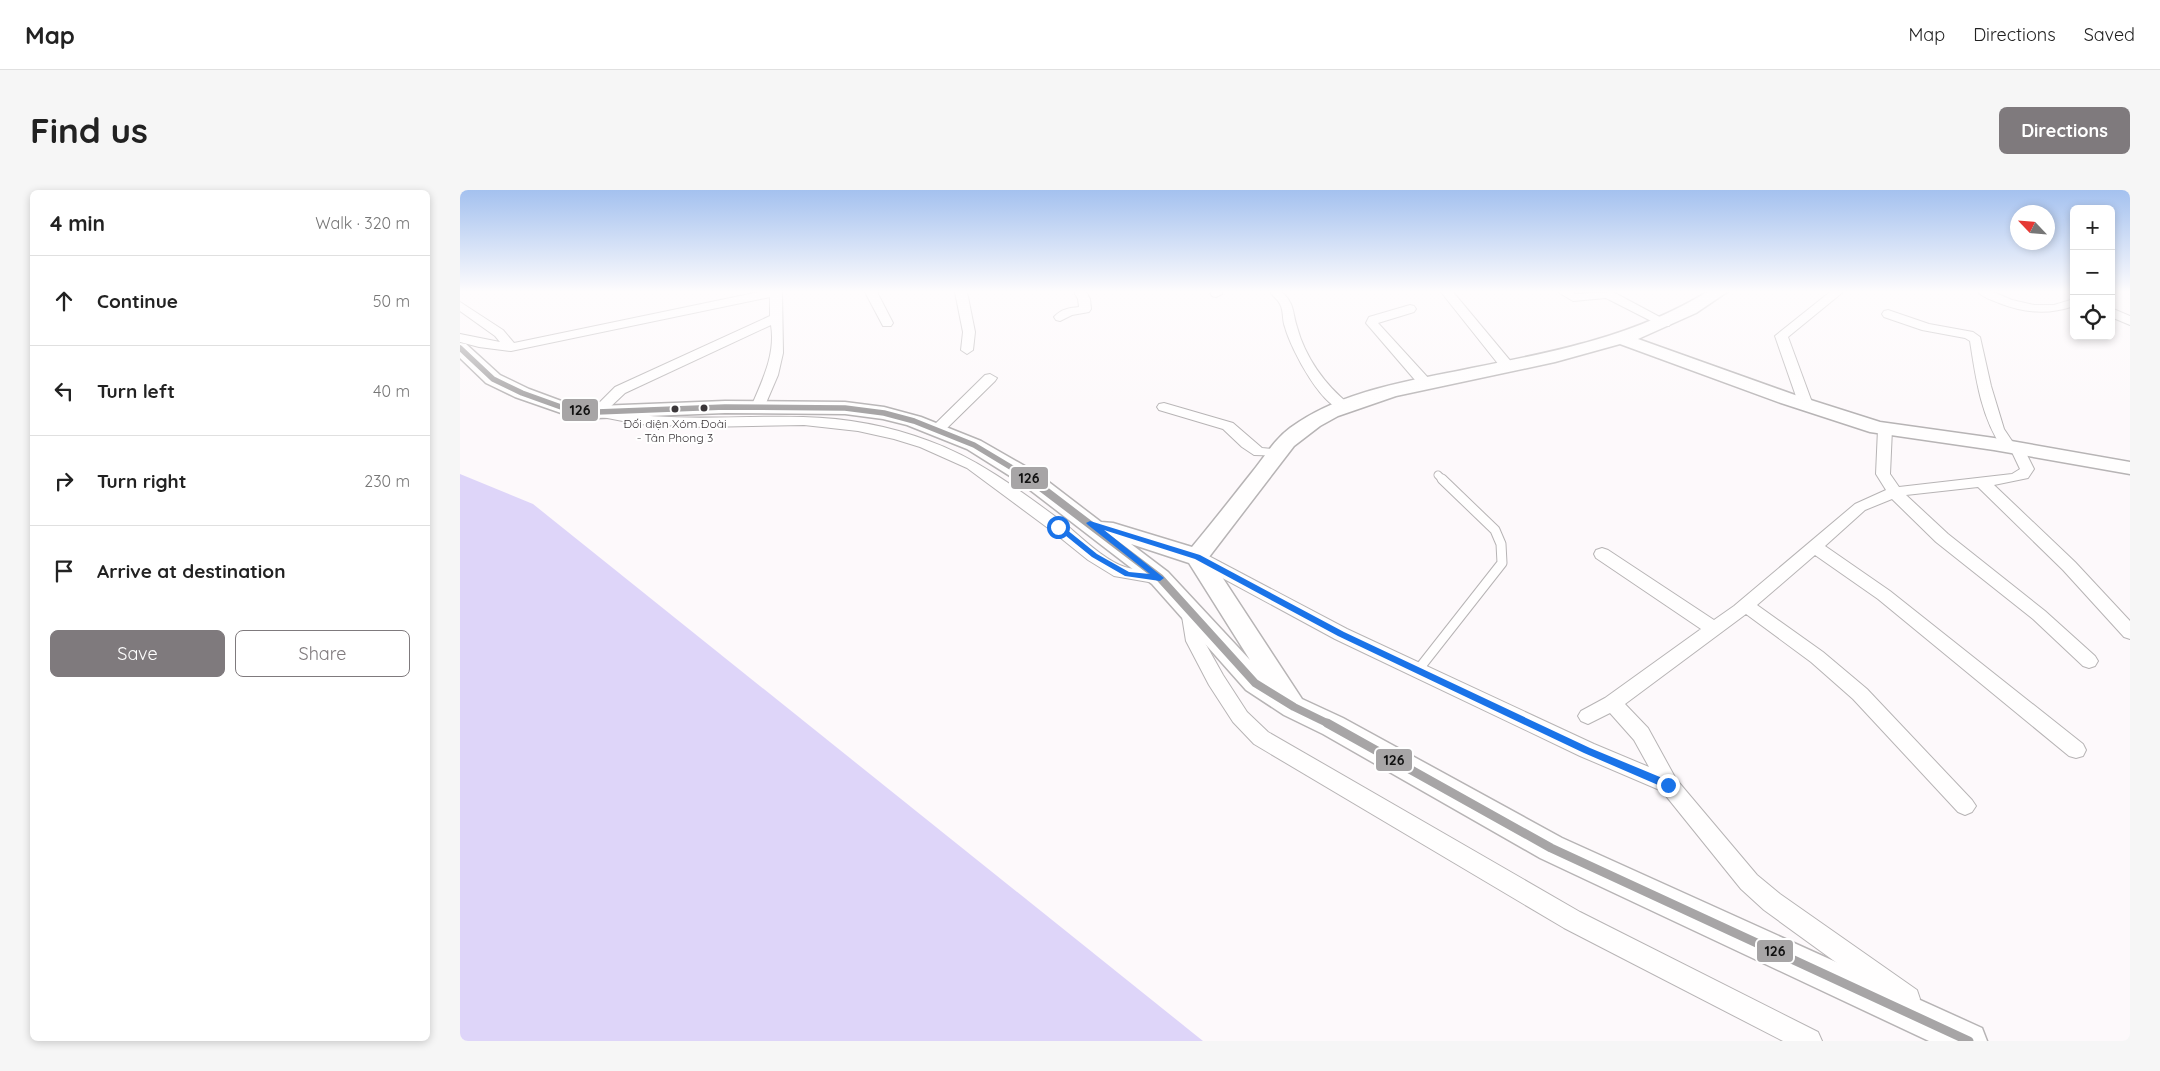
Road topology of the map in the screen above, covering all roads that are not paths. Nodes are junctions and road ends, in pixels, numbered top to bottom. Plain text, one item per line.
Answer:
1 (497, 332) edge
2 (585, 332) edge
3 (746, 332) edge
4 (780, 332) edge
5 (969, 332) edge
6 (1292, 332) edge
7 (1380, 332) edge
8 (1479, 332) edge
9 (1642, 332) edge
10 (1786, 332) edge
11 (1952, 332) edge
12 (460, 338) edge
13 (1622, 339) junction
14 (511, 347) junction
15 (460, 348) edge
16 (967, 350) dead end
17 (1508, 367) junction
18 (990, 378) dead end
19 (1426, 384) junction
20 (1806, 405) junction
21 (1164, 407) dead end
22 (1344, 407) junction
23 (768, 408) junction
24 (868, 411) junction
25 (597, 412) junction
26 (708, 423) junction
27 (1885, 429) junction
28 (938, 430) junction
29 (897, 435) junction
30 (2013, 447) junction
31 (1279, 453) junction
32 (2130, 468) edge
33 (1438, 475) dead end
34 (1982, 482) junction
35 (1894, 493) junction
36 (1090, 523) junction
37 (1814, 546) junction
38 (1602, 554) dead end
39 (1197, 557) junction
40 (1160, 578) junction
41 (1746, 605) junction
42 (1190, 610) junction
43 (1714, 629) junction
44 (2130, 632) edge
45 (2088, 661) dead end
46 (1418, 670) junction
47 (1612, 703) junction
48 (1294, 707) junction
49 (1588, 716) dead end
50 (2076, 750) dead end
51 (1668, 785) junction
52 (1965, 806) dead end
53 (1965, 1039) edge
54 (1809, 1041) edge

1 - 14 street
2 - 14 street
3 - 25 street
4 - 23 street
5 - 16 street
6 - 22 street
7 - 19 street
8 - 17 street
9 - 13 main road
10 - 20 street
11 - 30 street
12 - 14 street
13 - 17 main road
13 - 20 main road
15 - 25 main road
17 - 19 main road
18 - 28 street
19 - 22 main road
20 - 27 main road
21 - 31 street
22 - 31 main road
23 - 24 main road
23 - 25 main road
23 - 26 street
24 - 28 main road
24 - 29 street
25 - 26 street
26 - 29 street
27 - 30 main road
27 - 35 street
28 - 36 main road
29 - 40 street
30 - 32 main road
30 - 34 street
31 - 39 main road
33 - 46 lane
34 - 35 street
34 - 44 street
35 - 37 street
35 - 45 street
36 - 39 main road
36 - 40 main road
37 - 41 street
37 - 50 street
38 - 43 street
39 - 46 street
39 - 48 main road
40 - 42 main road
41 - 43 street
41 - 52 street
42 - 48 main road
42 - 54 street
43 - 47 street
46 - 51 street
47 - 49 street
47 - 51 street
48 - 53 main road
51 - 53 street

